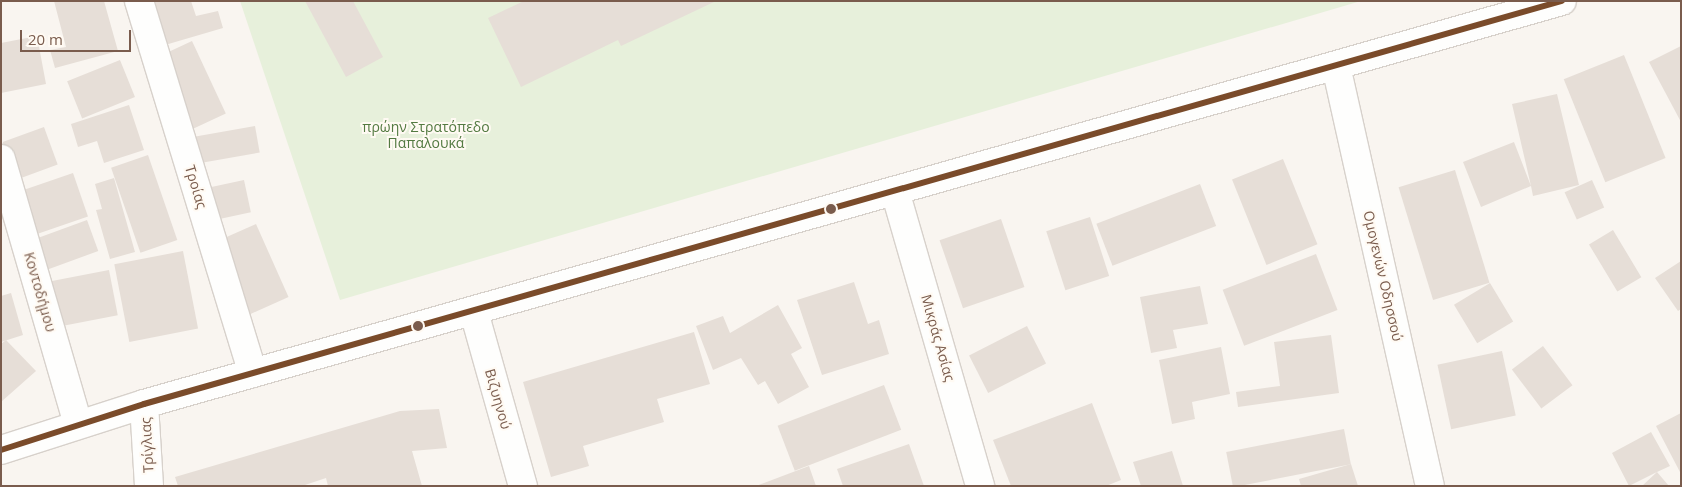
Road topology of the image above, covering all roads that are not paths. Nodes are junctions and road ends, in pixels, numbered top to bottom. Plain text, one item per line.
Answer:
1 (139, 1) edge
2 (1562, 1) edge
3 (1336, 66) junction
4 (1, 159) edge
5 (895, 190) junction
6 (474, 312) junction
7 (253, 374) junction
8 (144, 404) junction
9 (78, 424) junction
10 (1, 450) edge
11 (149, 486) edge
12 (523, 486) edge
13 (980, 486) edge
14 (1430, 486) edge

1 - 7 street, Τροίας
2 - 3 street
3 - 5 street
3 - 14 street, Ομογενών Οδησσού
4 - 9 street, Κοντοδήμου
5 - 6 street
5 - 13 street, Μικράς Ασίας
6 - 7 street
6 - 12 street, Βιζυηνού
7 - 8 street
8 - 9 street
8 - 11 street, Τρίγλιας
9 - 10 street

